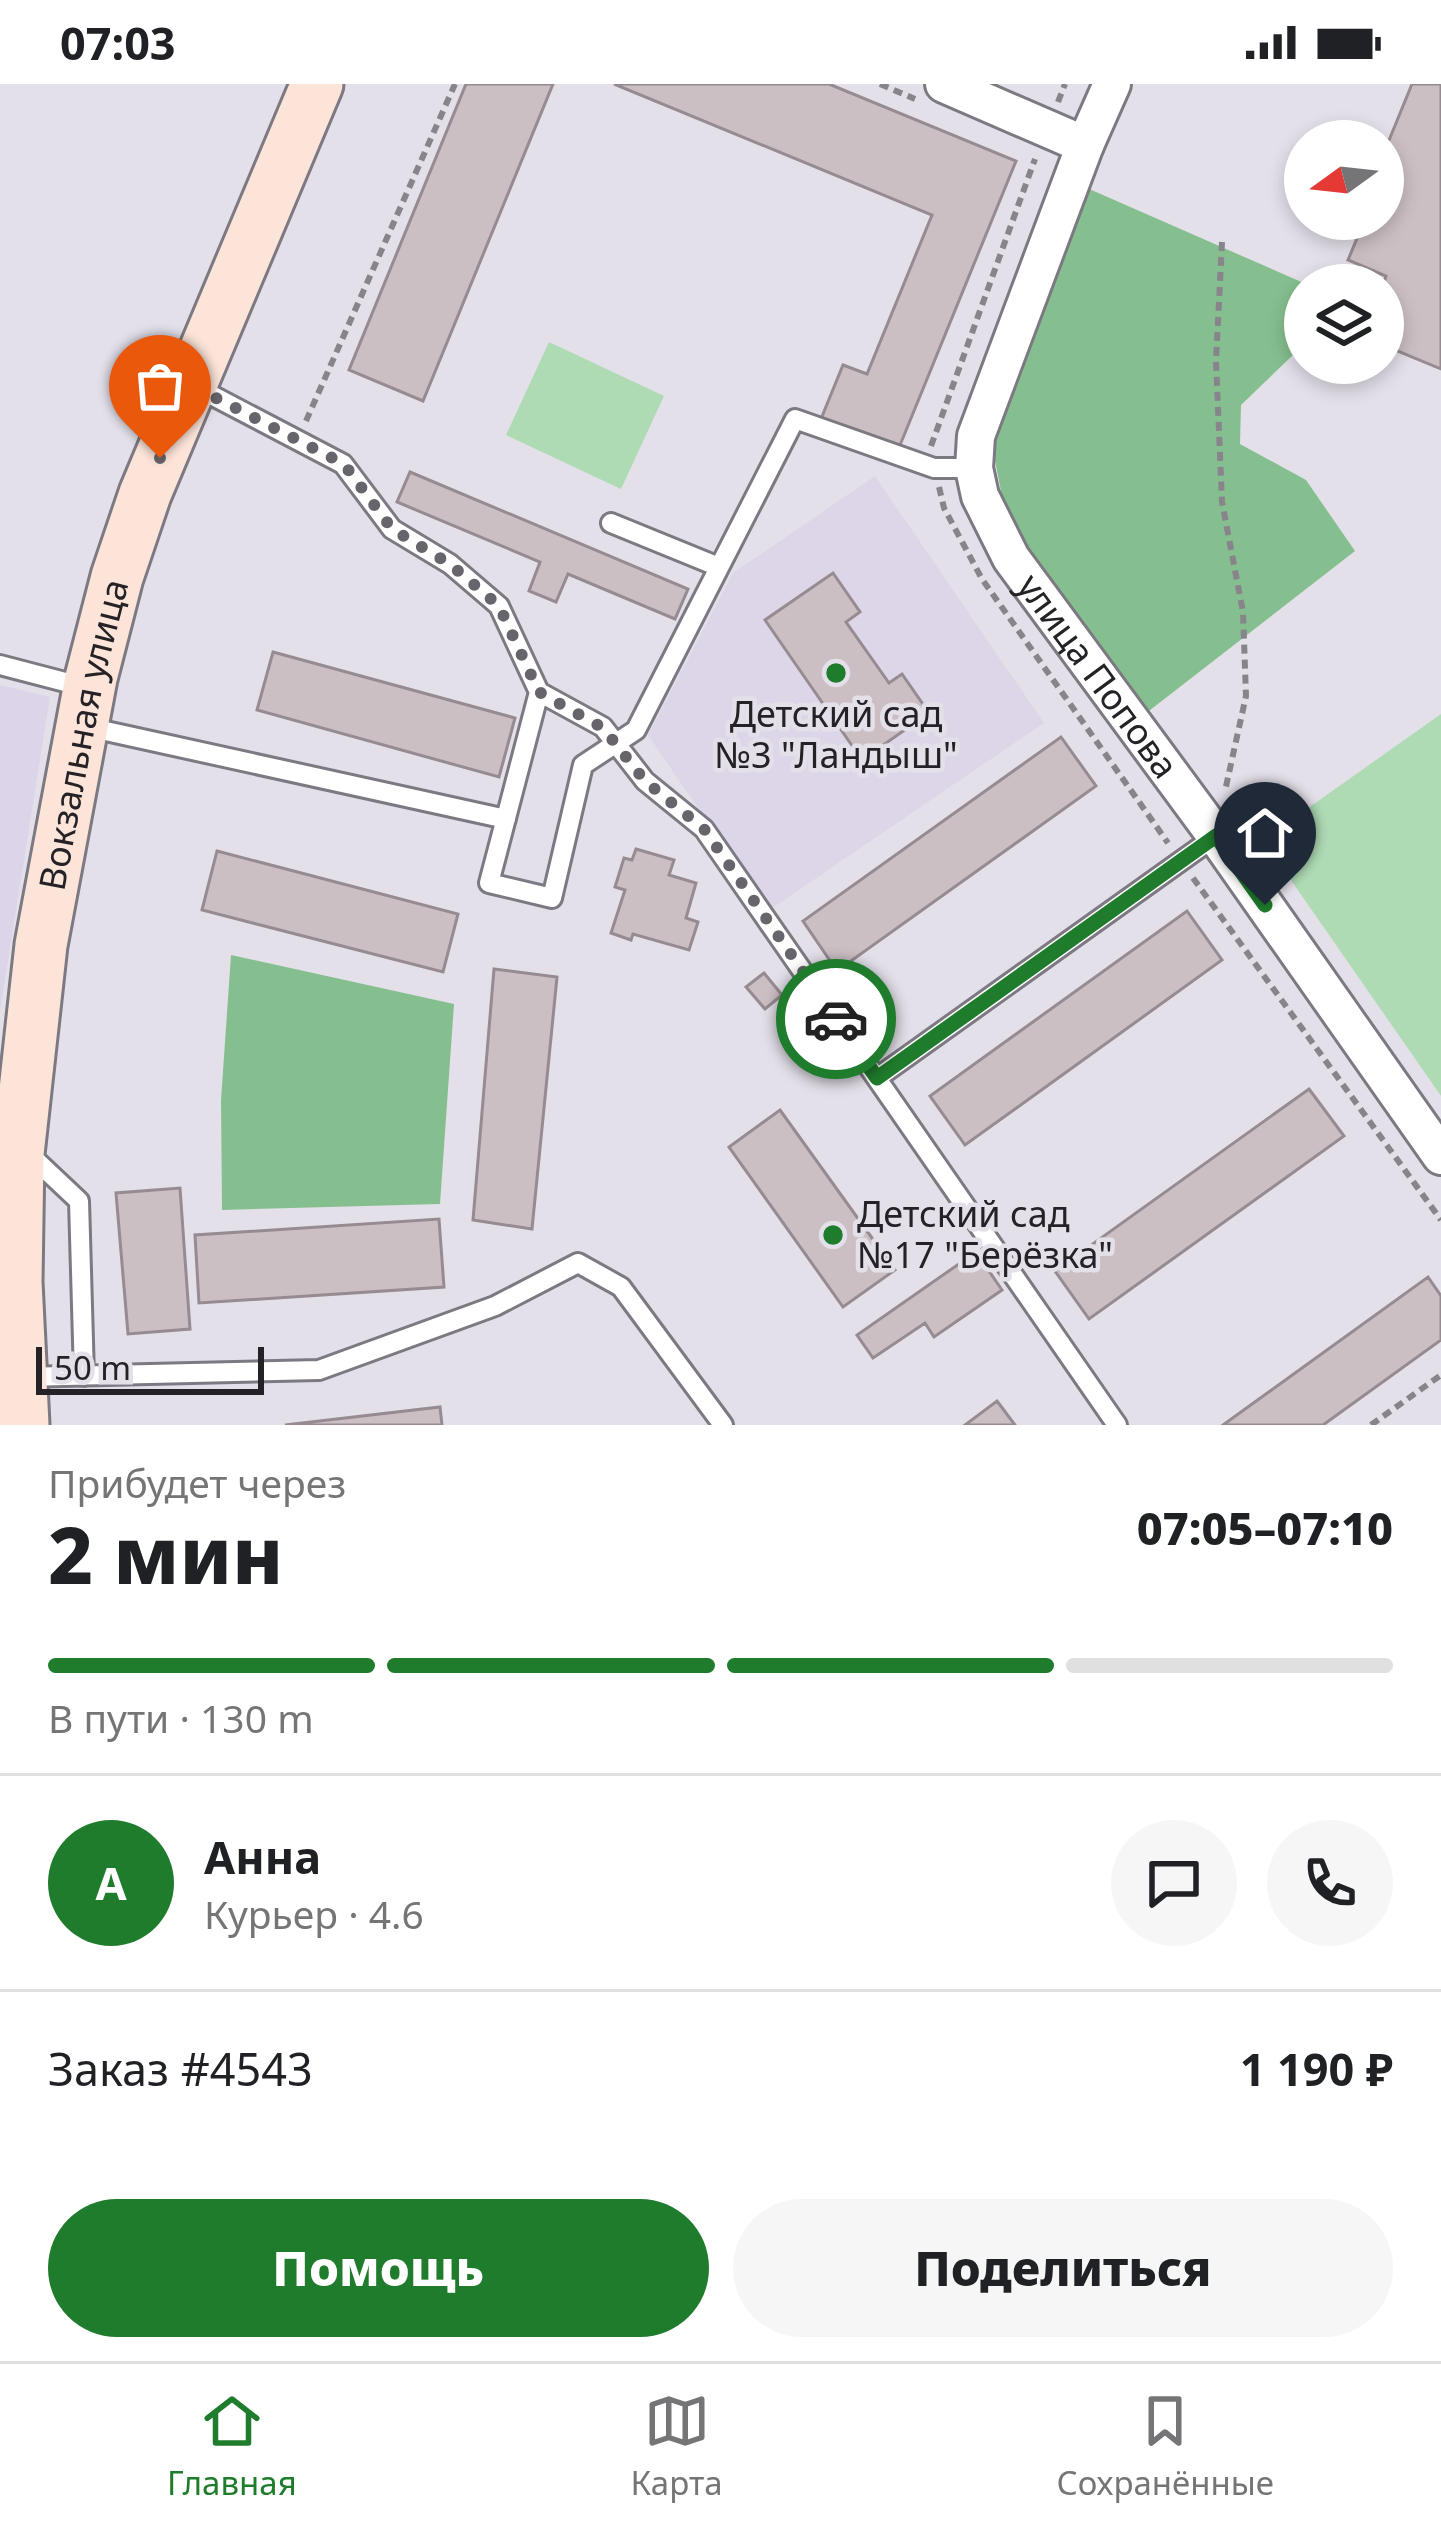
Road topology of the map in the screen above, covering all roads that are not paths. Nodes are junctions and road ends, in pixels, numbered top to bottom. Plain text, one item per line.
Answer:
1 (317, 84) edge
2 (944, 84) edge
3 (1112, 84) edge
4 (1085, 145) junction
5 (191, 385) junction
6 (974, 468) junction
7 (611, 523) dead end
8 (719, 567) junction
9 (0, 665) edge
10 (539, 692) junction
11 (85, 707) junction
12 (617, 746) junction
13 (506, 819) junction
14 (1216, 836) junction
15 (877, 1078) junction
16 (19, 1143) junction
17 (1441, 1156) edge
18 (84, 1376) junction
19 (21, 1401) edge
20 (723, 1425) edge
21 (1118, 1425) edge

1 - 5 street, Вокзальная улица
2 - 4 street
3 - 4 street
4 - 6 street
5 - 10 lane
5 - 11 street, Вокзальная улица
6 - 8 lane
6 - 14 street, улица Попова
7 - 8 lane
8 - 12 lane
9 - 11 lane
10 - 12 lane
10 - 13 lane
11 - 13 lane
11 - 16 street, Вокзальная улица
12 - 13 lane
12 - 15 lane
14 - 15 lane
14 - 17 street, улица Попова
15 - 21 lane
16 - 18 lane
16 - 19 street, Вокзальная улица
18 - 19 lane
18 - 20 lane

